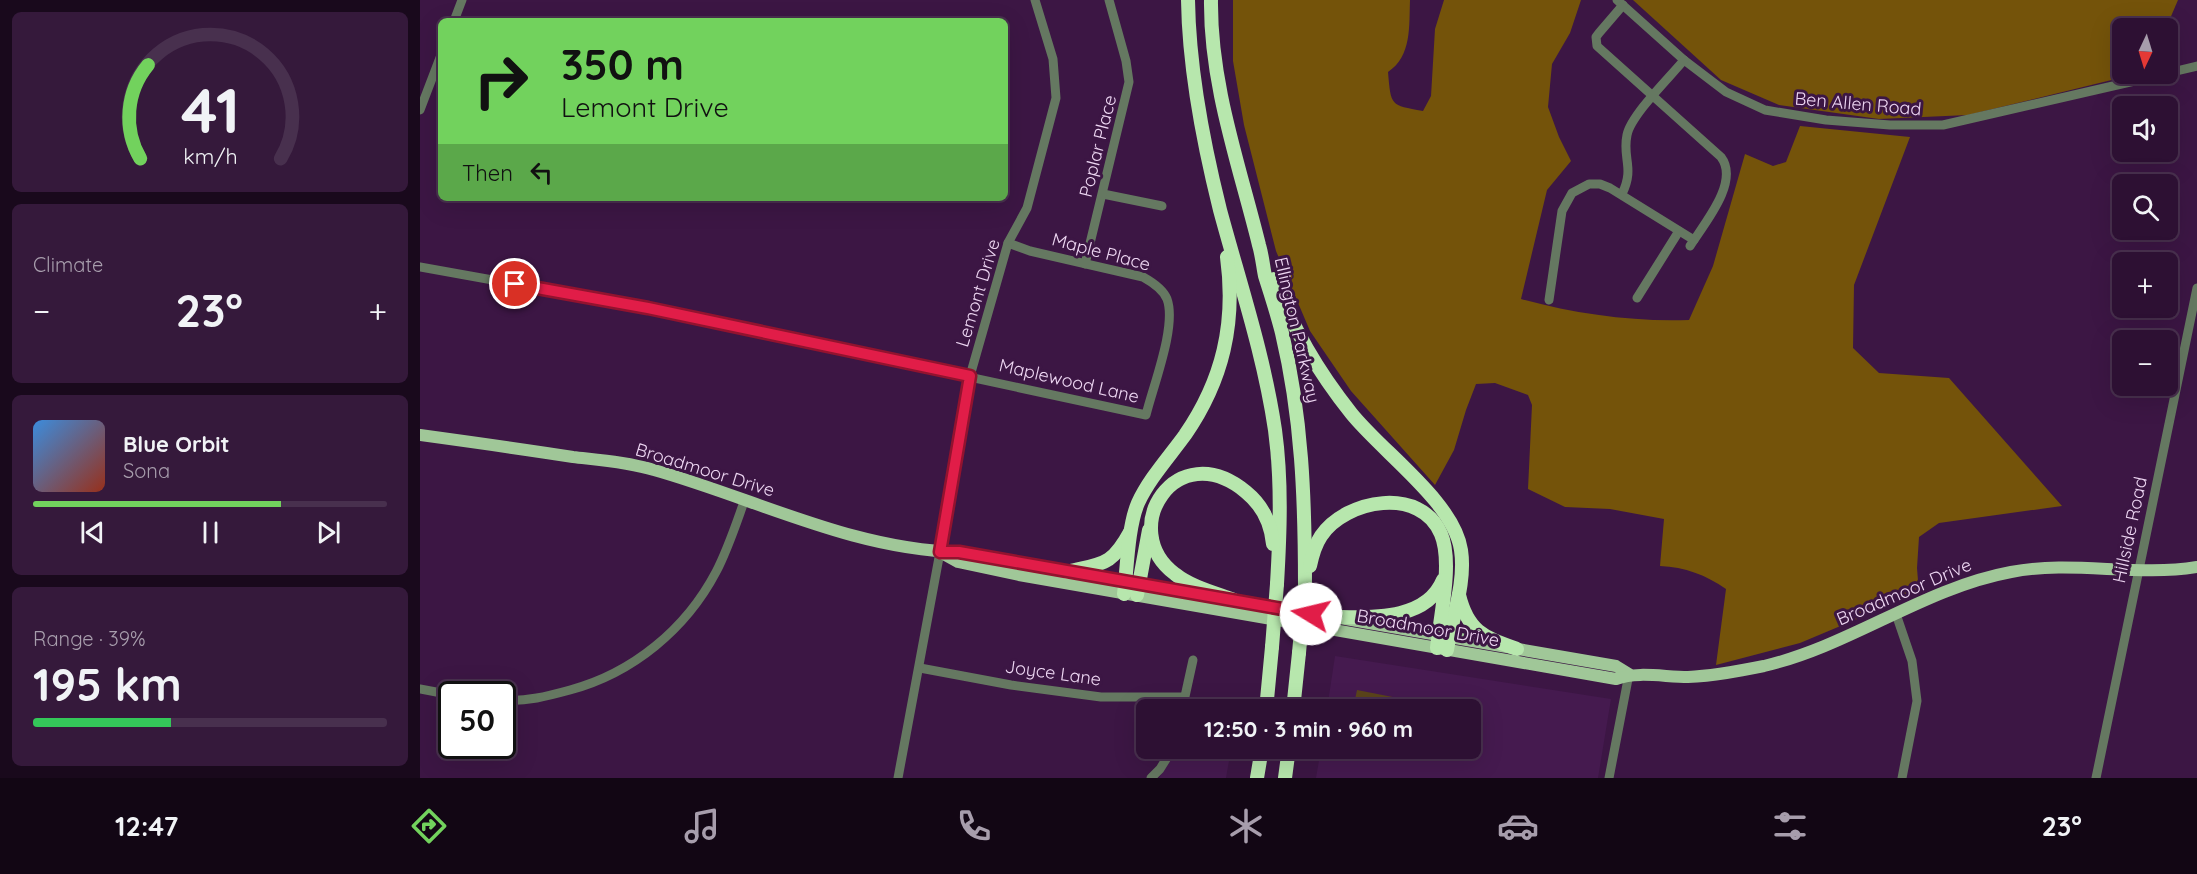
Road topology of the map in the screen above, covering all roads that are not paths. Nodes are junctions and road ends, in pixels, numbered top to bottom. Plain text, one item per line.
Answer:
1 (462, 0) edge
2 (1035, 0) edge
3 (1109, 0) edge
4 (1188, 0) edge
5 (1211, 0) edge
6 (1620, 3) edge
7 (455, 18) edge
8 (1684, 60) junction
9 (438, 63) edge
10 (2197, 66) edge
11 (2178, 70) edge
12 (2119, 84) edge
13 (1653, 97) junction
14 (420, 110) edge
15 (1103, 194) junction
16 (1622, 194) junction
17 (1162, 206) dead end
18 (1220, 210) junction
19 (1678, 231) junction
20 (1008, 243) junction
21 (1260, 247) junction
22 (1085, 264) junction
23 (420, 267) edge
24 (2197, 288) edge
25 (1637, 297) dead end
26 (1549, 300) dead end
27 (970, 376) junction
28 (1146, 415) joint
29 (420, 435) edge
30 (745, 499) junction
31 (1152, 516) junction
32 (1132, 527) junction
33 (940, 552) junction
34 (2197, 567) edge
35 (2138, 570) junction
36 (1067, 572) junction
37 (1445, 575) junction
38 (1277, 584) junction
39 (1305, 585) junction
40 (1131, 589) junction
41 (1459, 592) junction
42 (1234, 600) junction
43 (1896, 614) junction
44 (1331, 617) junction
45 (1443, 642) junction
46 (1517, 649) junction
47 (1193, 660) dead end
48 (920, 668) junction
49 (1629, 674) junction
50 (420, 689) edge
51 (438, 692) edge
52 (1184, 697) joint
53 (1267, 699) edge
54 (1294, 699) edge
55 (516, 701) edge
56 (1166, 759) edge
57 (1260, 759) edge
58 (1288, 759) edge
59 (898, 778) edge
60 (1151, 778) edge
61 (1257, 778) edge
62 (1285, 778) edge
63 (1610, 778) edge
64 (1902, 778) edge
65 (2096, 778) edge

1 - 7 street
2 - 20 street, Lemont Drive
3 - 15 street, Poplar Place
4 - 18 highway
5 - 21 highway, Ellington Parkway
6 - 8 street, Ben Allen Road
6 - 13 street
8 - 12 street, Ben Allen Road
8 - 13 street
9 - 14 street
10 - 11 street, Ben Allen Road
13 - 16 street
13 - 19 street
15 - 17 street
15 - 22 street, Poplar Place
16 - 19 street
16 - 26 street
18 - 32 highway
18 - 38 highway
19 - 25 street
20 - 22 street, Maple Place
20 - 27 street, Lemont Drive
21 - 39 highway, Ellington Parkway
21 - 41 highway
22 - 28 street, Maple Place
23 - 27 street, Maplewood Lane
24 - 35 street, Hillside Road
27 - 28 street, Maplewood Lane
27 - 33 street, Lemont Drive
29 - 30 main road, Broadmoor Drive
30 - 33 main road, Broadmoor Drive
30 - 55 street
31 - 38 highway
31 - 40 highway
31 - 42 highway
32 - 36 highway
32 - 40 highway
33 - 36 main road, Broadmoor Drive
33 - 40 main road, Broadmoor Drive
33 - 48 street, Lemont Drive
34 - 35 main road, Broadmoor Drive
35 - 43 main road, Broadmoor Drive
35 - 65 street, Hillside Road
36 - 40 main road, Broadmoor Drive
37 - 39 highway
37 - 44 highway
37 - 45 highway
38 - 53 highway, bridge
39 - 54 highway, Ellington Parkway, bridge
40 - 42 main road, Broadmoor Drive
40 - 45 main road, Broadmoor Drive
41 - 45 highway
41 - 46 highway
42 - 44 main road, Broadmoor Drive
43 - 49 main road, Broadmoor Drive
43 - 64 street
44 - 45 main road, Broadmoor Drive
45 - 46 main road, Broadmoor Drive
45 - 49 main road, Broadmoor Drive
46 - 49 main road, Broadmoor Drive
47 - 52 street
48 - 52 street, Joyce Lane
48 - 59 street, Lemont Drive
49 - 63 street
50 - 51 street
56 - 60 street
57 - 61 highway
58 - 62 highway

